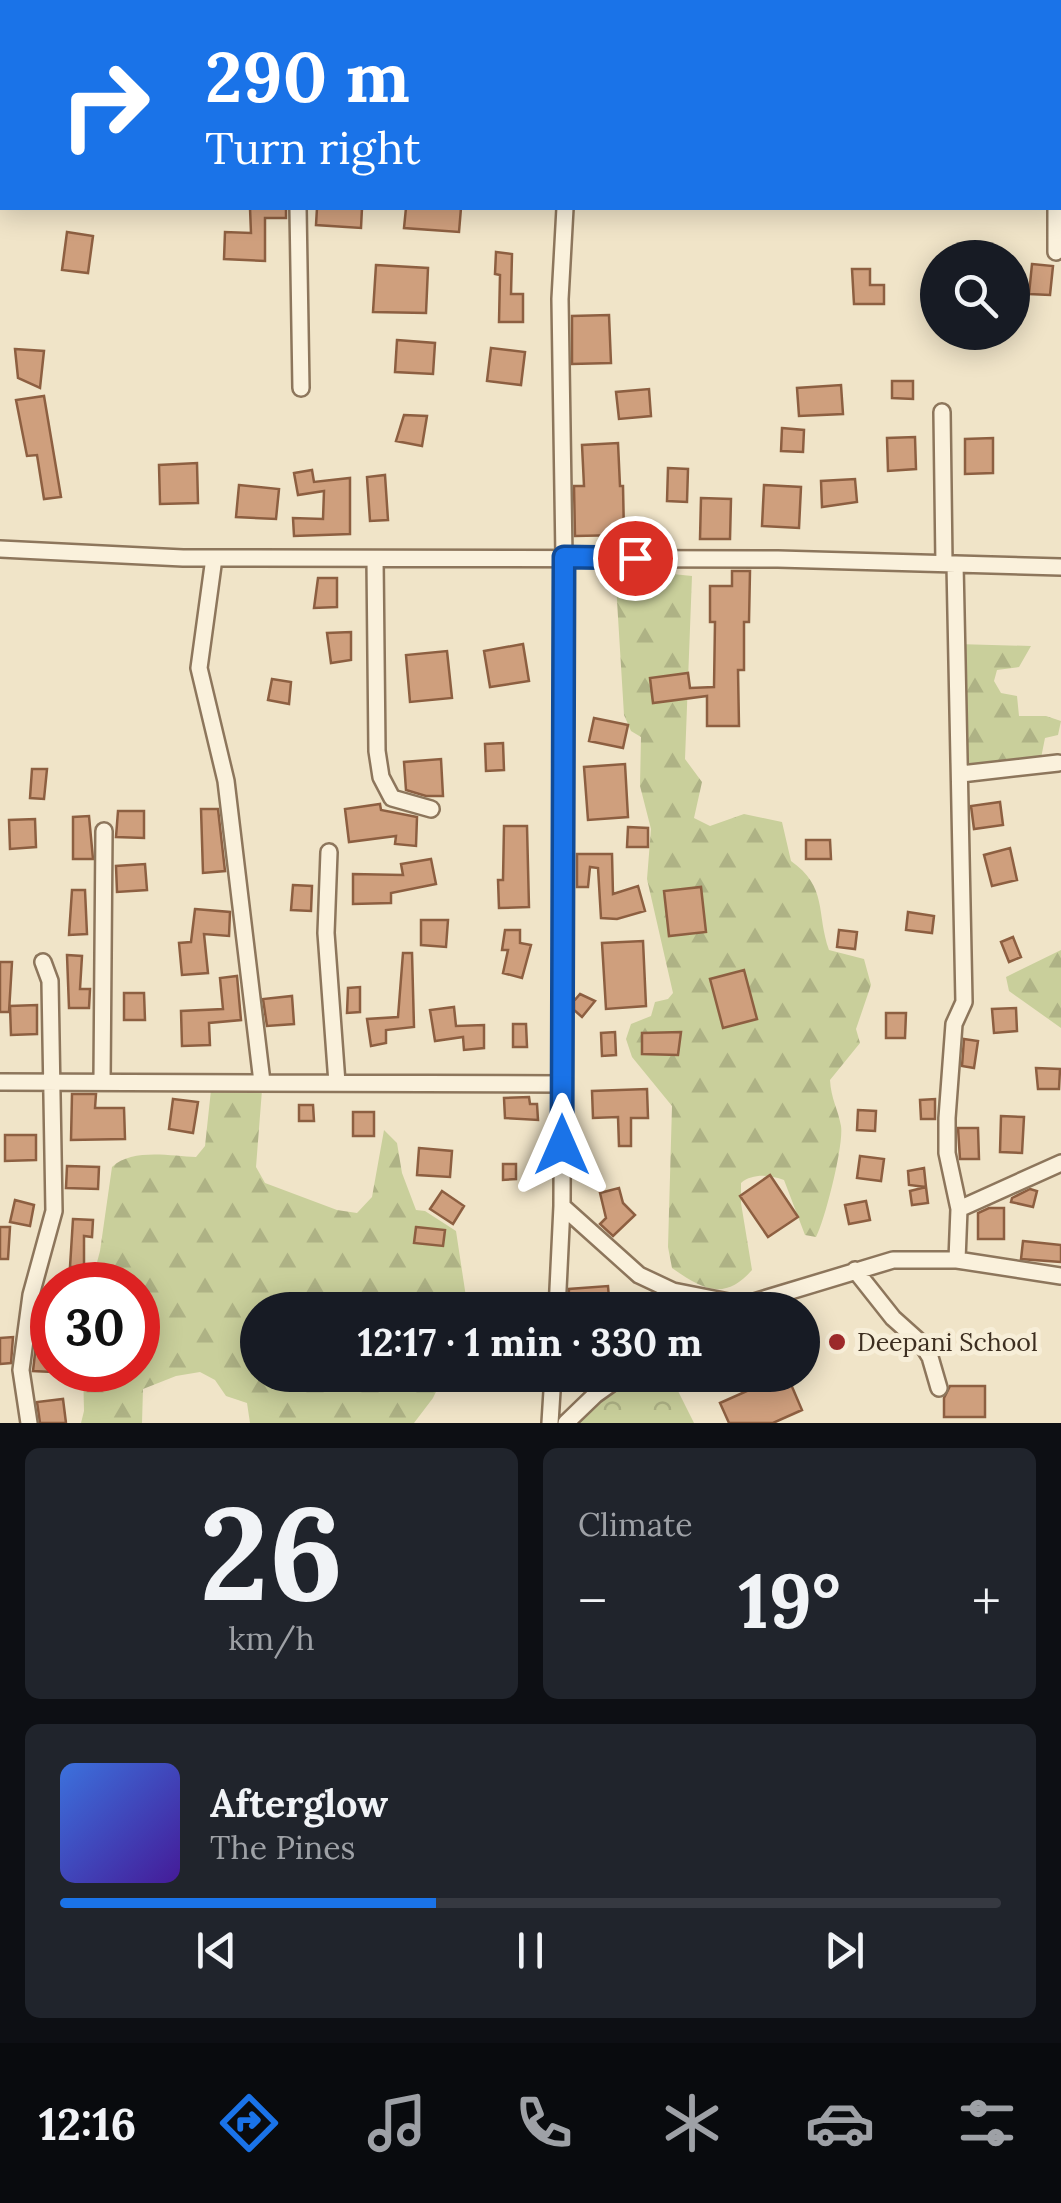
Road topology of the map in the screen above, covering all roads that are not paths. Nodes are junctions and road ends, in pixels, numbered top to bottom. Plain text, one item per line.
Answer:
1 (298, 210) edge
2 (565, 210) edge
3 (1056, 210) edge
4 (1056, 252) dead end
5 (301, 388) dead end
6 (942, 412) dead end
7 (0, 548) edge
8 (564, 557) junction
9 (214, 558) junction
10 (375, 559) junction
11 (950, 563) junction
12 (1061, 567) edge
13 (1058, 763) dead end
14 (960, 774) junction
15 (432, 809) dead end
16 (104, 831) dead end
17 (328, 852) dead end
18 (43, 962) dead end
19 (0, 1082) edge
20 (49, 1082) junction
21 (102, 1082) junction
22 (262, 1082) junction
23 (337, 1083) junction
24 (562, 1084) junction
25 (1061, 1163) edge
26 (562, 1206) junction
27 (959, 1209) junction
28 (957, 1260) junction
29 (855, 1270) junction
30 (1061, 1276) edge
31 (558, 1292) edge
32 (677, 1292) edge
33 (787, 1292) edge
34 (938, 1388) dead end
35 (552, 1392) edge
36 (598, 1392) edge
37 (29, 1423) edge
38 (550, 1423) edge
39 (566, 1423) edge

1 - 5 street
2 - 8 street
3 - 4 street
6 - 11 street
7 - 9 street
8 - 10 street
8 - 11 street
8 - 24 street
9 - 10 street
9 - 22 street
10 - 15 street
11 - 12 street
11 - 14 street
13 - 14 street
14 - 27 street
16 - 21 street
17 - 23 street
18 - 20 street
19 - 20 street
20 - 21 street
20 - 37 street
21 - 22 street
22 - 23 street
23 - 24 street
24 - 26 street
25 - 27 street
26 - 31 street
26 - 32 street
27 - 28 street
28 - 29 street
28 - 30 street
29 - 33 street
29 - 34 street
35 - 38 street
36 - 39 street

